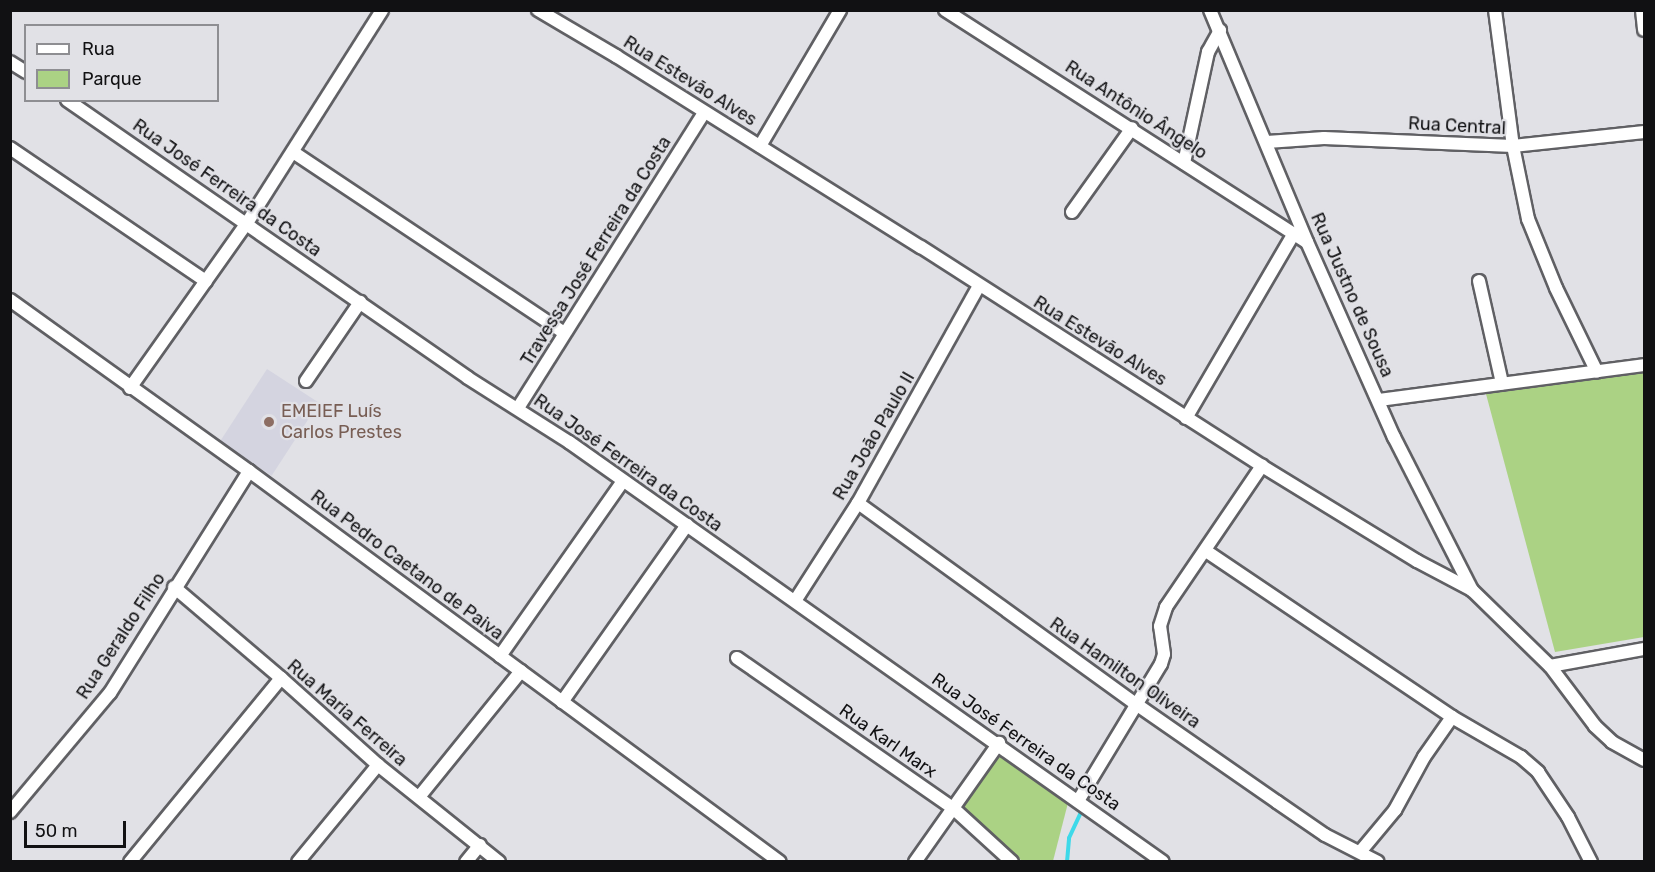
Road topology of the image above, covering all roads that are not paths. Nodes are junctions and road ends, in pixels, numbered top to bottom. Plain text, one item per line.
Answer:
1 (382, 10) edge
2 (538, 10) edge
3 (840, 10) edge
4 (1210, 10) edge
5 (1495, 10) edge
6 (1642, 10) edge
7 (952, 12) edge
8 (1220, 30) junction
9 (1644, 30) edge
10 (10, 62) edge
11 (24, 71) edge
12 (70, 102) edge
13 (704, 113) junction
14 (1132, 128) junction
15 (1644, 132) edge
16 (1267, 141) junction
17 (760, 146) junction
18 (1513, 147) junction
19 (10, 148) edge
20 (293, 152) junction
21 (1184, 163) junction
22 (1072, 212) dead end
23 (247, 222) junction
24 (1294, 233) junction
25 (1307, 242) junction
26 (206, 281) junction
27 (1479, 281) dead end
28 (979, 286) junction
29 (10, 300) edge
30 (360, 302) junction
31 (564, 333) junction
32 (1644, 365) edge
33 (1597, 372) junction
34 (306, 381) dead end
35 (1502, 383) junction
36 (130, 388) junction
37 (1379, 400) junction
38 (518, 408) junction
39 (1186, 418) junction
40 (1262, 466) junction
41 (249, 471) junction
42 (623, 481) junction
43 (858, 503) junction
44 (687, 525) junction
45 (1206, 552) junction
46 (174, 587) junction
47 (1472, 590) junction
48 (795, 602) junction
49 (1644, 650) edge
50 (500, 656) junction
51 (737, 658) dead end
52 (1550, 666) junction
53 (521, 671) junction
54 (281, 678) junction
55 (562, 702) junction
56 (1136, 704) junction
57 (1452, 717) junction
58 (999, 743) junction
59 (1644, 760) edge
60 (378, 765) junction
61 (419, 797) junction
62 (1078, 801) junction
63 (952, 808) junction
64 (10, 812) edge
65 (480, 845) junction
66 (1360, 852) junction
67 (130, 861) edge
68 (298, 861) edge
69 (466, 861) edge
70 (500, 861) edge
71 (780, 861) edge
72 (915, 861) edge
73 (1012, 861) edge
74 (1163, 861) edge
75 (1378, 861) edge
76 (1591, 861) edge

1 - 20 street
2 - 13 street, Rua Estevão Alves
3 - 17 street
4 - 8 street, Rua Justno de Sousa
5 - 18 street
6 - 9 street
7 - 14 street, Rua Antônio Ângelo
8 - 16 street, Rua Justno de Sousa
8 - 21 street
10 - 11 street
12 - 23 street, Rua José Ferreira da Costa
13 - 17 street, Rua Estevão Alves
13 - 31 street, Travessa José Ferreira da Costa
14 - 21 street, Rua Antônio Ângelo
14 - 22 street
15 - 18 street, Rua Central
16 - 18 street, Rua Central
16 - 25 street, Rua Justno de Sousa
17 - 28 street, Rua Estevão Alves
18 - 33 street
19 - 26 street
20 - 23 street
20 - 31 street
21 - 24 street, Rua Antônio Ângelo
23 - 26 street
23 - 30 street, Rua José Ferreira da Costa
24 - 25 street, Rua Antônio Ângelo
24 - 39 street
25 - 37 street, Rua Justno de Sousa
26 - 36 street
27 - 35 street
28 - 39 street, Rua Estevão Alves
28 - 43 street, Rua João Paulo II
29 - 36 street, Rua Pedro Caetano de Paiva
30 - 34 street
30 - 38 street, Rua José Ferreira da Costa
31 - 38 street, Travessa José Ferreira da Costa
32 - 33 street
33 - 35 street
35 - 37 street
36 - 41 street, Rua Pedro Caetano de Paiva
37 - 47 street, Rua Justno de Sousa
38 - 42 street, Rua José Ferreira da Costa
39 - 40 street, Rua Estevão Alves
40 - 45 street
40 - 47 street, Rua Estevão Alves
41 - 46 street, Rua Geraldo Filho
41 - 50 street, Rua Pedro Caetano de Paiva
42 - 44 street, Rua José Ferreira da Costa
42 - 50 street
43 - 48 street, Rua João Paulo II
43 - 56 street, Rua Hamilton Oliveira
44 - 48 street, Rua José Ferreira da Costa
44 - 55 street
45 - 56 street
45 - 57 street
46 - 54 street, Rua Maria Ferreira
46 - 64 street, Rua Geraldo Filho
47 - 52 street, Rua Estevão Alves
48 - 58 street, Rua José Ferreira da Costa
49 - 52 street
50 - 53 street, Rua Pedro Caetano de Paiva
51 - 63 street, Rua Karl Marx
52 - 59 street, Rua Estevão Alves
53 - 55 street, Rua Pedro Caetano de Paiva
53 - 61 street
54 - 60 street, Rua Maria Ferreira
54 - 67 street
55 - 71 street, Rua Pedro Caetano de Paiva
56 - 62 street
56 - 66 street, Rua Hamilton Oliveira
57 - 66 street
57 - 76 street
58 - 62 street, Rua José Ferreira da Costa
58 - 63 street
60 - 61 street, Rua Maria Ferreira
60 - 68 street
61 - 65 street, Rua Maria Ferreira
62 - 74 street, Rua José Ferreira da Costa
63 - 72 street
63 - 73 street, Rua Karl Marx
65 - 69 street
65 - 70 street, Rua Maria Ferreira
66 - 75 street, Rua Hamilton Oliveira

